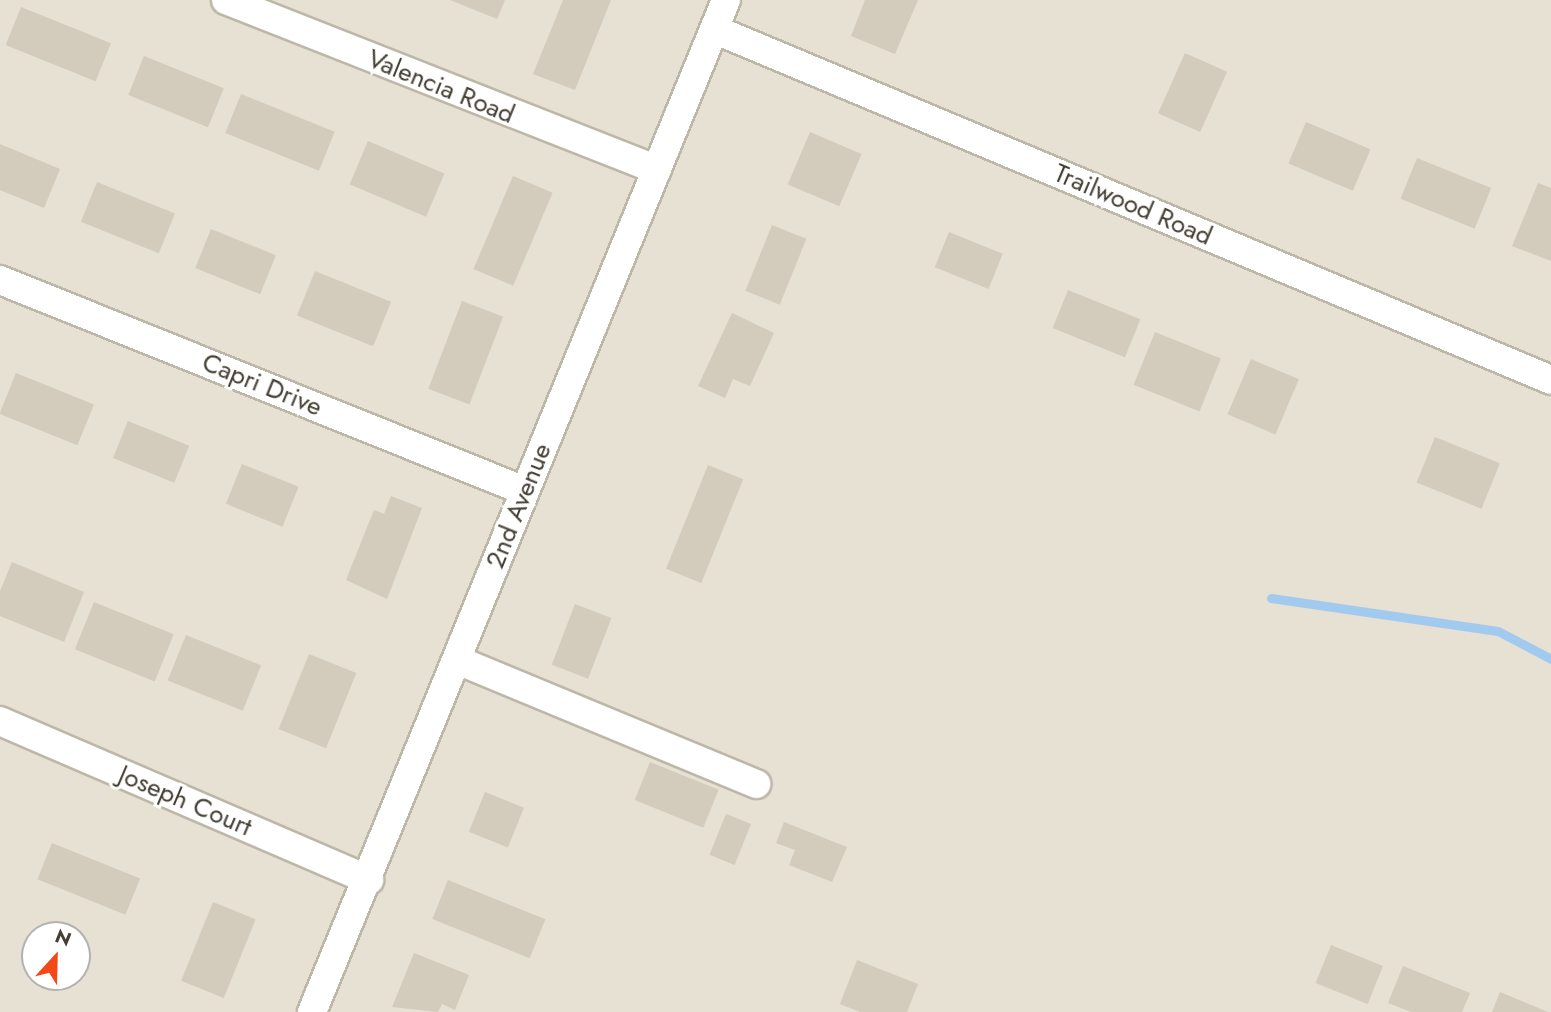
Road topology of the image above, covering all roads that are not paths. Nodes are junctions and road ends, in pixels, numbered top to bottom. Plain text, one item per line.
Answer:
1 (226, 0) edge
2 (726, 0) edge
3 (716, 30) junction
4 (657, 170) junction
5 (0, 280) edge
6 (1551, 380) edge
7 (525, 491) junction
8 (457, 660) junction
9 (0, 721) edge
10 (756, 784) dead end
11 (369, 880) junction
12 (312, 1012) edge

1 - 4 street, Valencia Road
2 - 3 street, 2nd Avenue
3 - 4 street, 2nd Avenue
3 - 6 street, Trailwood Road
4 - 7 street, 2nd Avenue
5 - 7 street, Capri Drive
7 - 8 street, 2nd Avenue
8 - 10 street
8 - 11 street, 2nd Avenue
9 - 11 street, Joseph Court
11 - 12 street, 2nd Avenue

